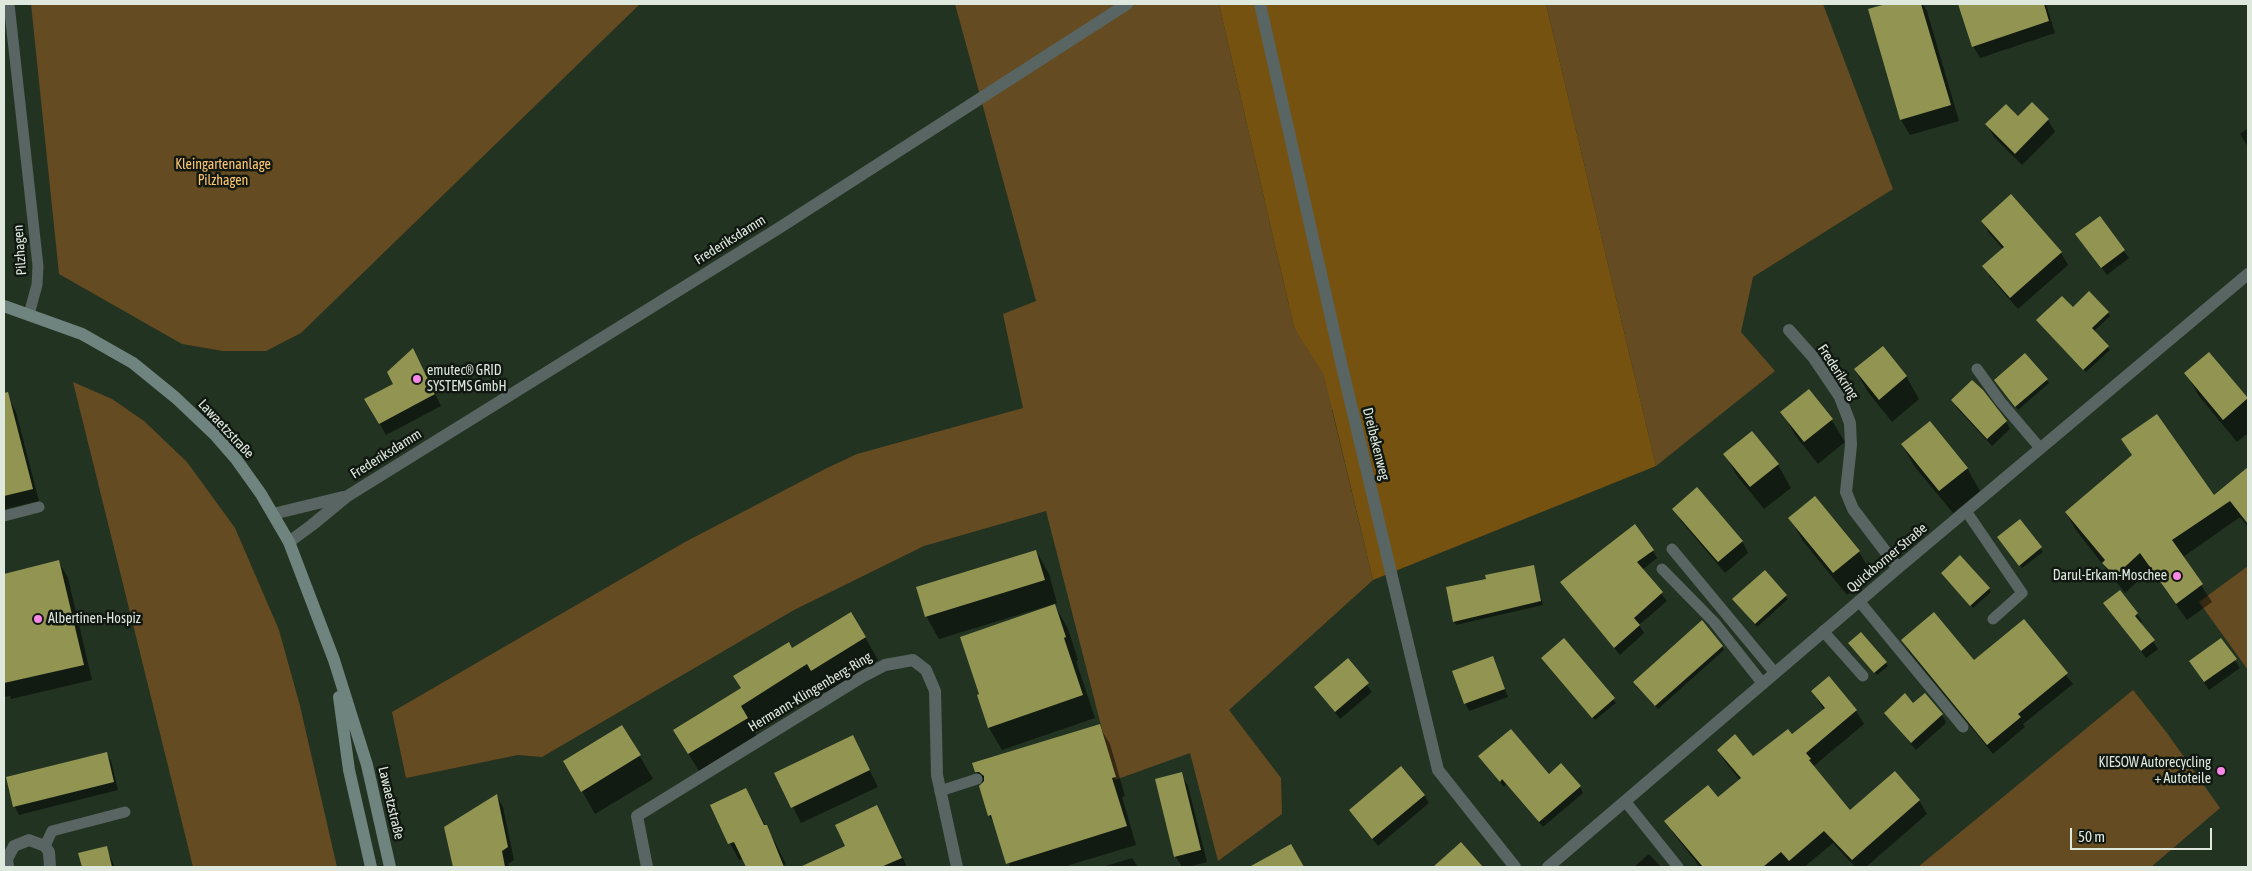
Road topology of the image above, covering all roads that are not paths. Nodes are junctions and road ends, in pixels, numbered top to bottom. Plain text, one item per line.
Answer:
1 (9, 4) edge
2 (1127, 4) edge
3 (1260, 4) edge
4 (2248, 274) edge
5 (4, 306) edge
6 (29, 314) junction
7 (1789, 330) dead end
8 (1977, 369) dead end
9 (2040, 448) junction
10 (346, 497) junction
11 (39, 507) dead end
12 (1966, 511) junction
13 (273, 514) junction
14 (4, 516) edge
15 (289, 542) junction
16 (1672, 549) dead end
17 (1898, 568) junction
18 (1662, 569) dead end
19 (1859, 601) junction
20 (1994, 619) dead end
21 (1824, 632) junction
22 (334, 660) junction
23 (1775, 673) junction
24 (1863, 676) dead end
25 (1763, 684) junction
26 (1963, 728) dead end
27 (977, 779) dead end
28 (940, 791) junction
29 (1625, 801) junction
30 (125, 812) dead end
31 (44, 846) junction
32 (8, 867) edge
33 (50, 867) edge
34 (371, 867) edge
35 (390, 867) edge
36 (646, 867) edge
37 (957, 867) edge
38 (1515, 867) edge
39 (1548, 867) edge
40 (1678, 867) edge

1 - 6 lane, Pilzhagen
2 - 10 street, Frederiksdamm
3 - 38 street, Dreibekenweg
4 - 9 street, Quickborner Straße
5 - 6 street, Lawaetzstraße
6 - 13 street, Lawaetzstraße
7 - 17 street, Frederikring
8 - 9 lane
9 - 12 street, Quickborner Straße
10 - 13 street, Frederiksdamm
10 - 15 street, Frederiksdamm
11 - 14 lane
12 - 17 street, Quickborner Straße
12 - 20 lane
13 - 15 street, Lawaetzstraße
15 - 22 street, Lawaetzstraße
16 - 23 lane
17 - 19 street, Quickborner Straße
18 - 25 lane
19 - 21 street, Quickborner Straße
19 - 26 lane
21 - 23 street, Quickborner Straße
21 - 24 lane
22 - 34 street, Lawaetzstraße
22 - 35 street, Lawaetzstraße
23 - 25 street, Quickborner Straße
25 - 29 street, Quickborner Straße
27 - 28 lane
28 - 36 street, Hermann-Klingenberg-Ring
28 - 37 street, Hermann-Klingenberg-Ring
29 - 39 street, Quickborner Straße
29 - 40 lane
30 - 31 lane
31 - 32 street
31 - 33 street

